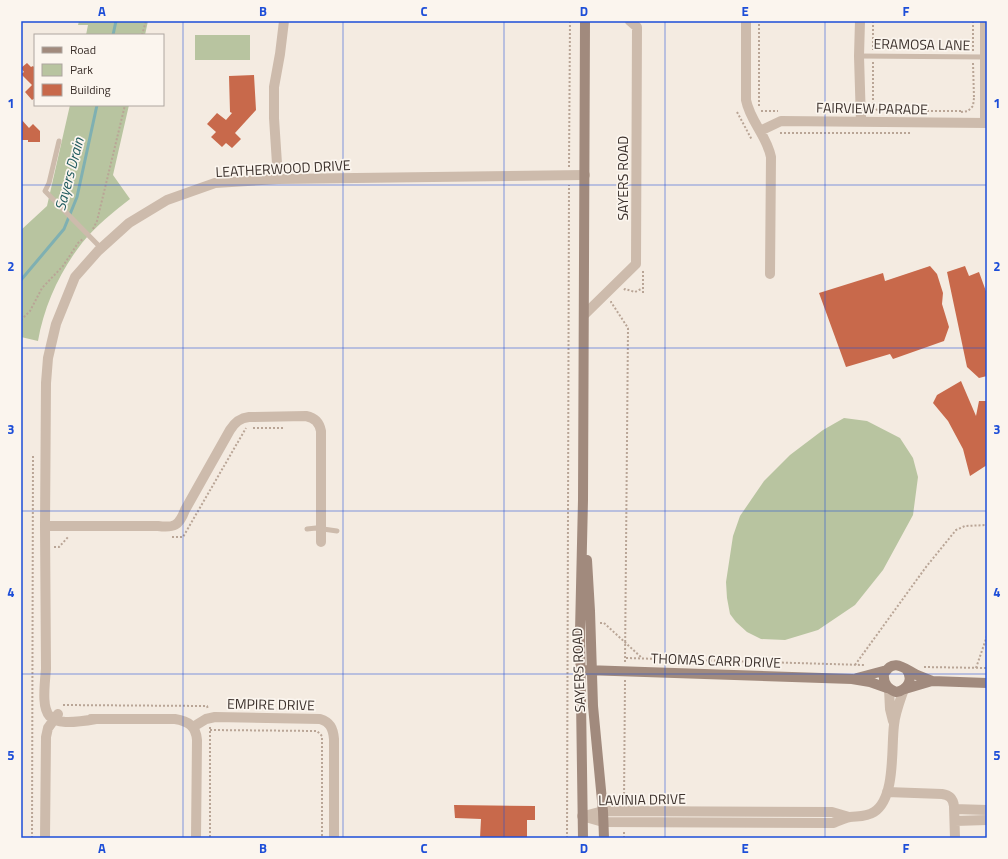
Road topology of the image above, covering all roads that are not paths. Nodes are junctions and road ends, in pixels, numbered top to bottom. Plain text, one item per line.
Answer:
1 (284, 21) edge
2 (585, 21) edge
3 (630, 21) edge
4 (746, 21) edge
5 (860, 21) edge
6 (985, 21) edge
7 (859, 56) junction
8 (985, 57) junction
9 (861, 122) junction
10 (986, 123) edge
11 (760, 131) junction
12 (59, 141) dead end
13 (585, 175) junction
14 (278, 179) junction
15 (101, 248) junction
16 (770, 274) dead end
17 (584, 315) junction
18 (583, 500) junction
19 (45, 526) junction
20 (322, 528) junction
21 (307, 529) dead end
22 (337, 531) dead end
23 (321, 542) dead end
24 (906, 669) junction
25 (580, 670) junction
26 (592, 670) junction
27 (887, 670) junction
28 (852, 679) junction
29 (932, 681) junction
30 (987, 683) edge
31 (888, 688) junction
32 (904, 689) junction
33 (56, 717) junction
34 (894, 725) junction
35 (193, 727) junction
36 (887, 792) junction
37 (954, 809) junction
38 (987, 810) edge
39 (603, 811) junction
40 (582, 816) junction
41 (849, 817) junction
42 (987, 820) edge
43 (955, 821) junction
44 (604, 822) junction
45 (45, 838) edge
46 (196, 838) edge
47 (334, 838) edge
48 (582, 838) edge
49 (604, 838) edge
50 (955, 838) edge

1 - 14 street
2 - 13 main road, SAYERS ROAD
3 - 17 street, SAYERS ROAD
4 - 11 street
5 - 7 street
6 - 8 street
7 - 8 lane, ERAMOSA LANE
7 - 9 street
8 - 10 street
9 - 10 street, FAIRVIEW PARADE
9 - 11 street, FAIRVIEW PARADE
11 - 16 street
12 - 15 lane
13 - 14 street, LEATHERWOOD DRIVE
13 - 17 main road, SAYERS ROAD
14 - 15 street, LEATHERWOOD DRIVE
15 - 19 street, LEATHERWOOD DRIVE
17 - 18 main road, SAYERS ROAD
18 - 25 main road, SAYERS ROAD
18 - 26 main road, SAYERS ROAD
19 - 20 street
19 - 33 street, LEATHERWOOD DRIVE
20 - 21 lane
20 - 22 lane
20 - 23 street
24 - 27 main road
24 - 29 main road
24 - 32 main road
25 - 26 main road, THOMAS CARR DRIVE
25 - 40 main road, SAYERS ROAD
26 - 28 main road, THOMAS CARR DRIVE
26 - 39 main road, SAYERS ROAD
27 - 28 main road, THOMAS CARR DRIVE
27 - 31 main road
28 - 31 main road, THOMAS CARR DRIVE
29 - 30 main road
29 - 32 main road
31 - 32 main road
31 - 34 street, LAVINIA DRIVE
32 - 34 street, LAVINIA DRIVE
33 - 35 street
33 - 45 street
34 - 36 street, LAVINIA DRIVE
35 - 46 street
35 - 47 street, EMPIRE DRIVE
36 - 37 street
36 - 41 street, LAVINIA DRIVE
37 - 38 street
37 - 43 street
39 - 40 street, LAVINIA DRIVE
39 - 41 street, LAVINIA DRIVE
39 - 44 main road, SAYERS ROAD
40 - 44 street, LAVINIA DRIVE
40 - 48 main road, SAYERS ROAD
41 - 44 street, LAVINIA DRIVE
42 - 43 street
43 - 50 street
44 - 49 main road, SAYERS ROAD

